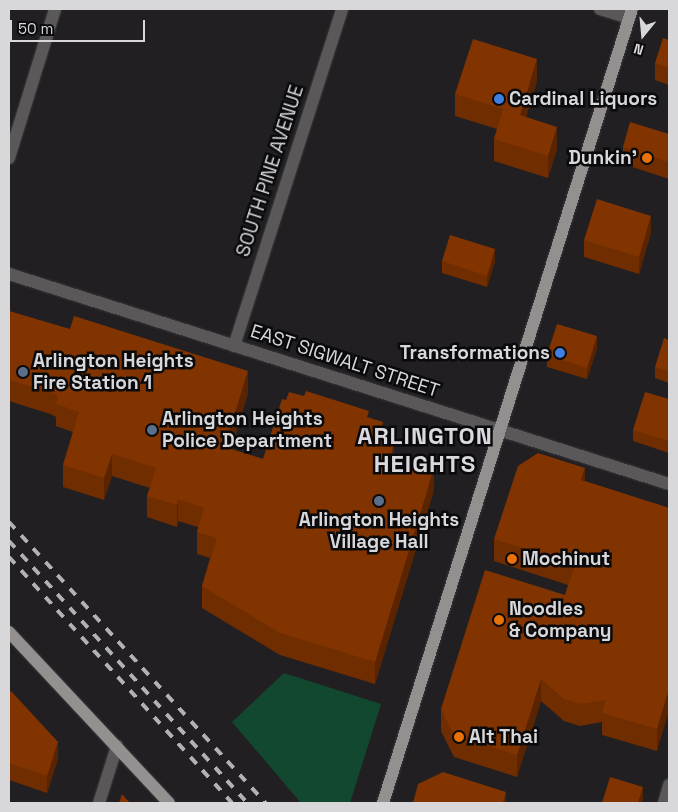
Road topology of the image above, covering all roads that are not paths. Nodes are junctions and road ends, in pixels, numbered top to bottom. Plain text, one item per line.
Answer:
1 (55, 9) edge
2 (342, 9) edge
3 (600, 9) edge
4 (631, 13) edge
5 (9, 158) edge
6 (9, 274) edge
7 (234, 346) junction
8 (499, 430) junction
9 (669, 484) edge
10 (9, 632) edge
11 (117, 746) junction
12 (669, 785) edge
13 (99, 803) edge
14 (169, 803) edge
15 (383, 803) edge
16 (664, 803) edge

1 - 5 street
2 - 7 street, SOUTH PINE AVENUE
3 - 4 street
4 - 8 main road
6 - 7 street, EAST SIGWALT STREET
7 - 8 street, EAST SIGWALT STREET
8 - 9 street, EAST SIGWALT STREET
8 - 15 main road
10 - 11 main road
11 - 13 street
11 - 14 main road
12 - 16 street

